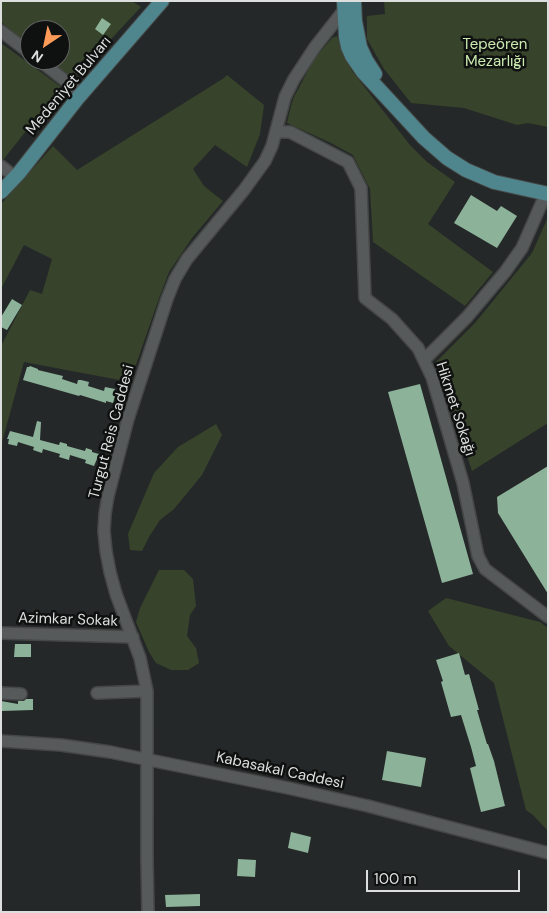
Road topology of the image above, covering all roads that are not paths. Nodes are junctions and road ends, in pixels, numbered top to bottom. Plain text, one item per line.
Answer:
1 (162, 1) edge
2 (348, 4) edge
3 (1, 31) edge
4 (20, 45) edge
5 (52, 70) edge
6 (82, 94) junction
7 (276, 132) junction
8 (1, 166) edge
9 (15, 177) junction
10 (1, 192) edge
11 (547, 194) edge
12 (424, 360) junction
13 (548, 617) edge
14 (1, 633) edge
15 (133, 637) junction
16 (147, 691) junction
17 (1, 694) edge
18 (21, 694) dead end
19 (97, 694) dead end
20 (1, 741) edge
21 (147, 759) junction
22 (548, 853) edge
23 (148, 912) edge

1 - 6 main road, Medeniyet Bulvarı
2 - 7 street, Turgut Reis Caddesi
2 - 11 main road
3 - 4 street
5 - 6 street
6 - 9 main road, Medeniyet Bulvarı
7 - 12 street, Hikmet Sokağı
7 - 15 street, Turgut Reis Caddesi
8 - 9 street
9 - 10 main road, Medeniyet Bulvarı
11 - 12 street
12 - 13 street, Hikmet Sokağı
14 - 15 street, Azimkar Sokak
15 - 16 street, Turgut Reis Caddesi
16 - 19 street
16 - 21 street, Turgut Reis Caddesi
17 - 18 street
20 - 21 street, Kabasakal Caddesi
21 - 22 street, Kabasakal Caddesi
21 - 23 street, Turgut Reis Caddesi

